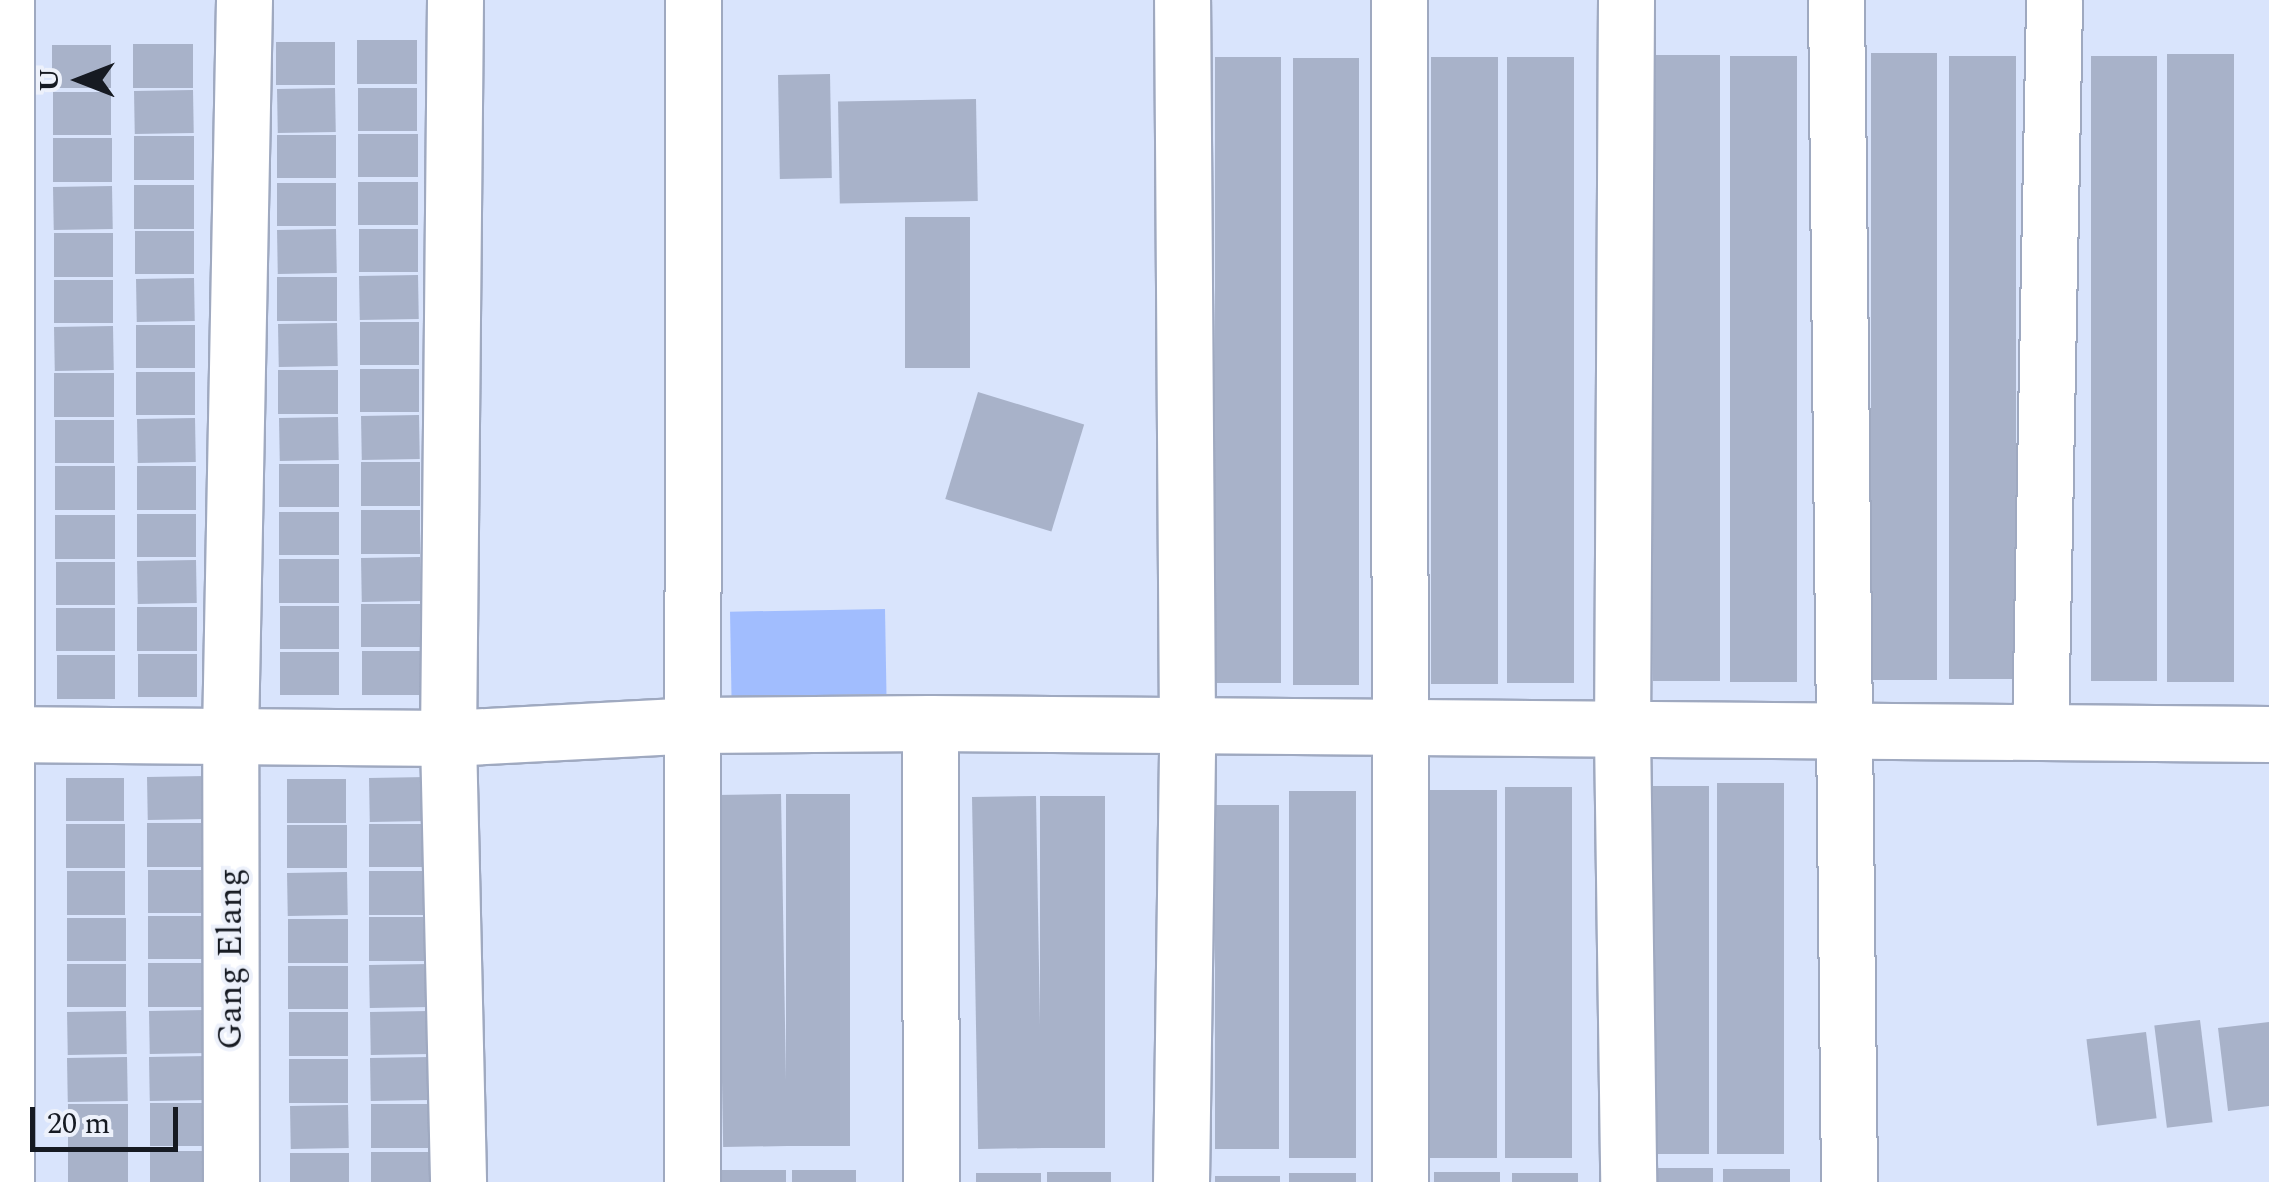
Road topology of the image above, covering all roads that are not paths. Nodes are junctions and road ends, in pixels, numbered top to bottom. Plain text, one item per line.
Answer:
1 (6, 0) edge
2 (244, 0) edge
3 (455, 0) edge
4 (693, 0) edge
5 (1182, 0) edge
6 (1400, 0) edge
7 (1626, 0) edge
8 (1836, 0) edge
9 (2054, 0) edge
10 (930, 723) junction
11 (1404, 723) junction
12 (697, 725) junction
13 (1187, 726) junction
14 (1844, 728) junction
15 (2040, 732) junction
16 (1622, 733) junction
17 (3, 734) edge
18 (2269, 734) edge
19 (230, 736) junction
20 (448, 738) junction
21 (6, 1182) edge
22 (231, 1182) edge
23 (458, 1182) edge
24 (692, 1182) edge
25 (931, 1182) edge
26 (1181, 1182) edge
27 (1400, 1182) edge
28 (1628, 1182) edge
29 (1849, 1182) edge

1 - 17 street
2 - 19 street, Gang Elang
3 - 20 street
4 - 12 street
5 - 13 street
6 - 11 street
7 - 16 street
8 - 14 street
9 - 15 street
10 - 12 street
10 - 13 street
10 - 25 street
11 - 13 street
11 - 16 street
11 - 27 street
12 - 20 street
12 - 24 street
13 - 26 street
14 - 15 street
14 - 16 street
14 - 29 street
15 - 18 street
16 - 28 street
17 - 19 street
17 - 21 street
19 - 20 street
19 - 22 street, Gang Elang
20 - 23 street

